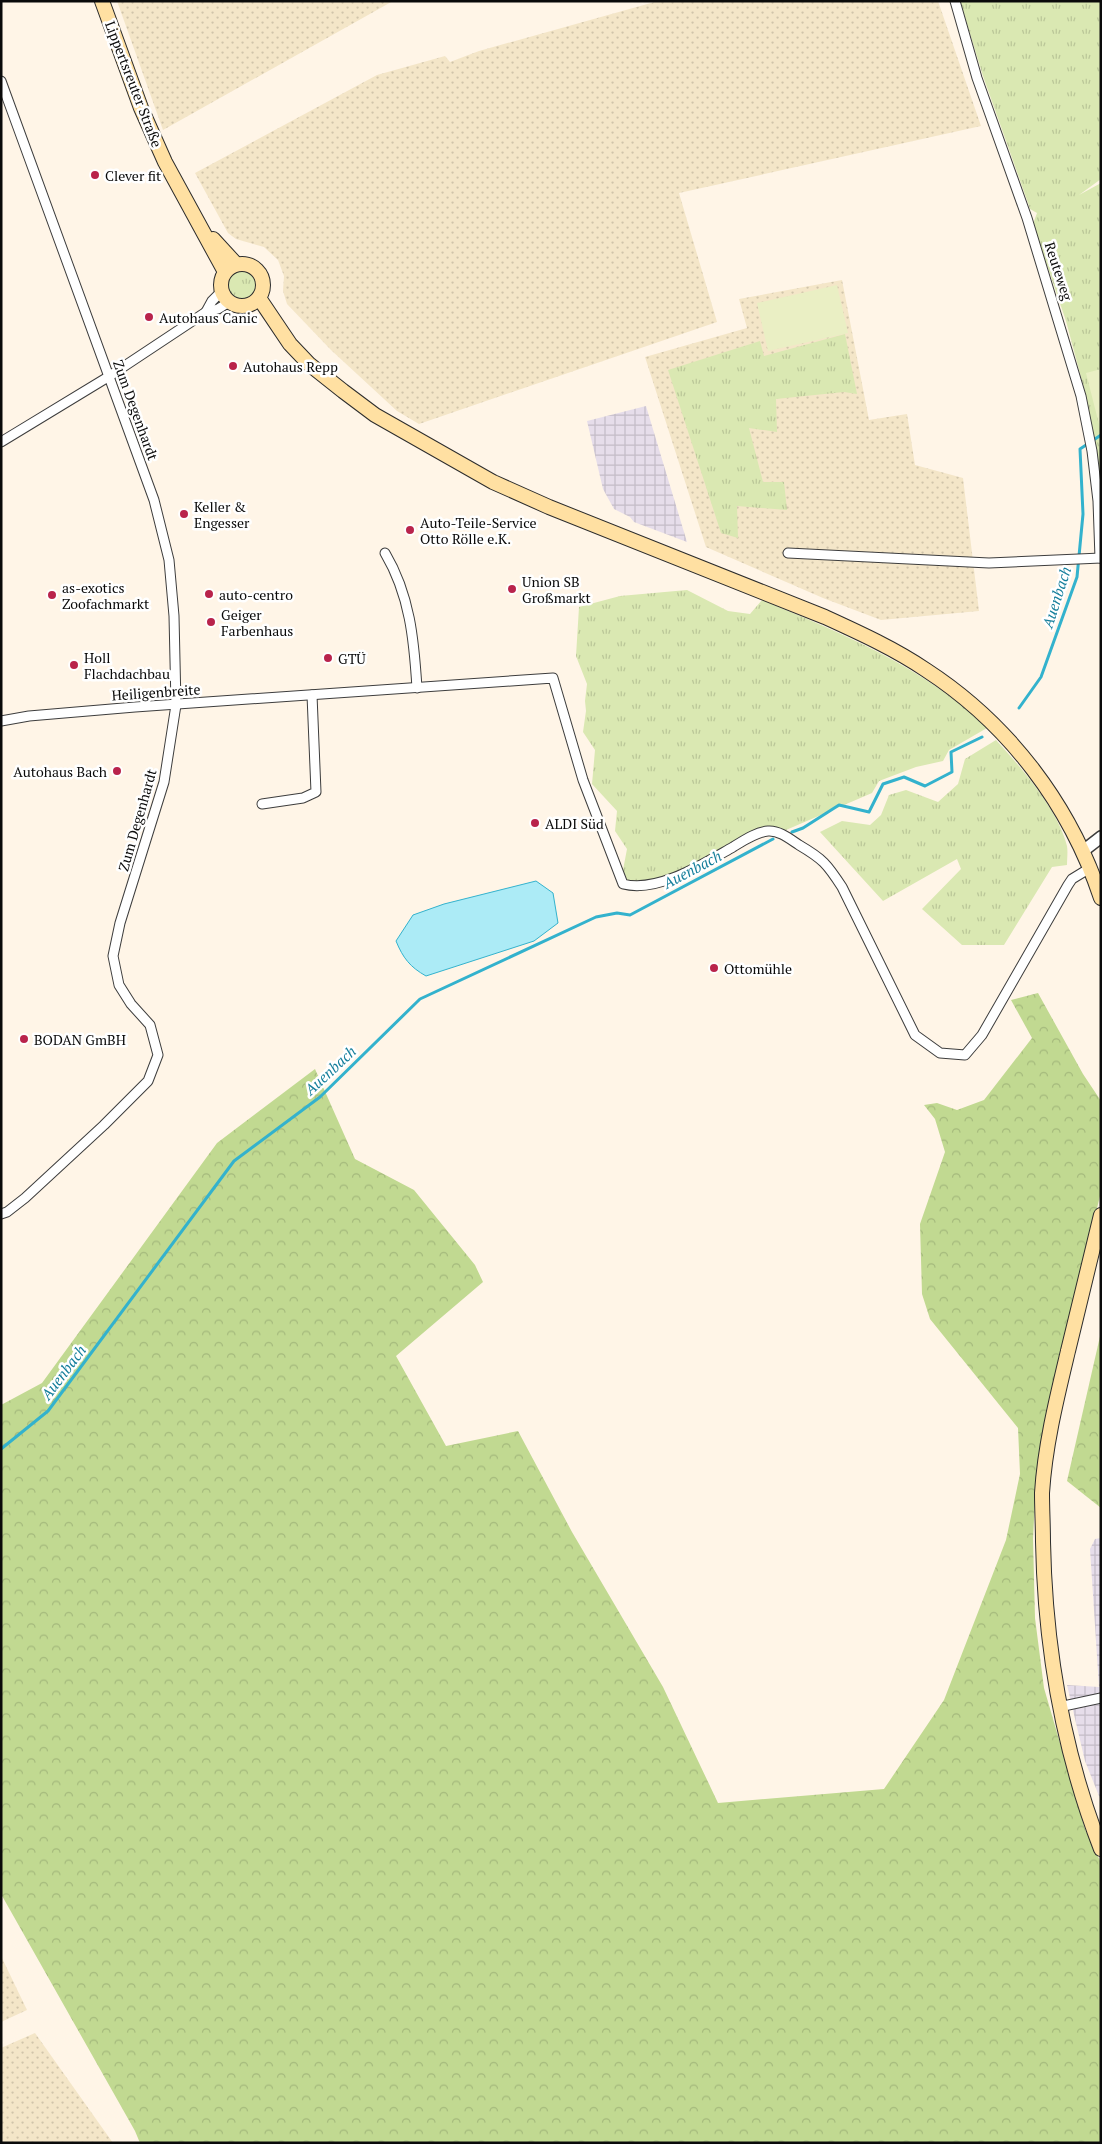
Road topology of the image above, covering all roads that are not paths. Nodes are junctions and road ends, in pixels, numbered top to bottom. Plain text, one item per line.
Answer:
1 (102, 1) edge
2 (956, 1) edge
3 (1, 81) edge
4 (231, 268) junction
5 (226, 296) junction
6 (255, 301) junction
7 (206, 312) junction
8 (108, 377) junction
9 (1, 442) edge
10 (385, 553) dead end
11 (788, 553) dead end
12 (1100, 558) edge
13 (417, 688) junction
14 (312, 695) junction
15 (176, 705) junction
16 (1, 721) edge
17 (262, 804) dead end
18 (1101, 837) edge
19 (1083, 850) junction
20 (1090, 868) junction
21 (1101, 898) edge
22 (1, 1214) edge
23 (1101, 1215) edge
24 (1101, 1698) edge
25 (1059, 1707) junction
26 (1101, 1849) edge

1 - 4 main road, Lippertsreuter Straße
2 - 12 street, Reuteweg
3 - 8 street, Zum Degenhardt
4 - 5 main road
4 - 6 main road
5 - 6 main road
5 - 7 street
5 - 7 street
6 - 19 main road
7 - 8 street
8 - 9 street
8 - 15 street, Zum Degenhardt
10 - 13 street
11 - 12 street, Reuteweg
13 - 14 street, Heiligenbreite
13 - 20 street, Heiligenbreite
14 - 15 street, Heiligenbreite
14 - 17 street
15 - 16 street, Heiligenbreite
15 - 22 street, Zum Degenhardt
18 - 19 street
19 - 20 main road
20 - 21 main road
23 - 25 main road
24 - 25 street
25 - 26 main road

